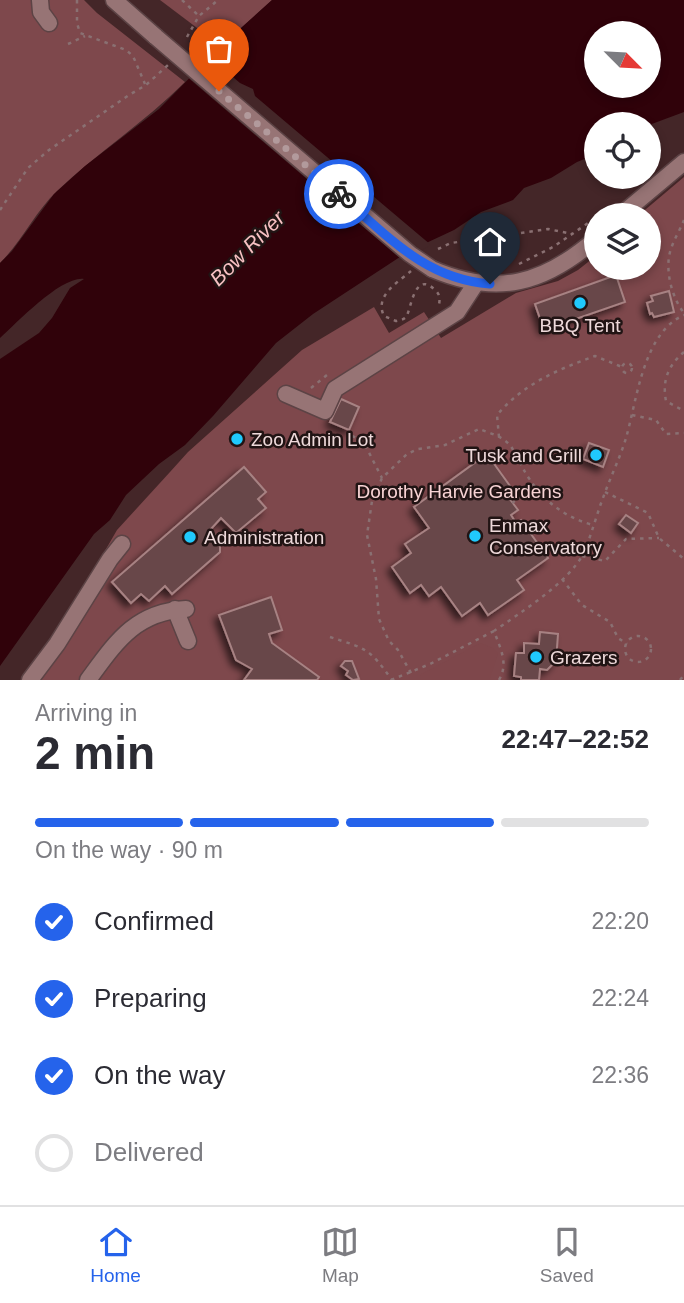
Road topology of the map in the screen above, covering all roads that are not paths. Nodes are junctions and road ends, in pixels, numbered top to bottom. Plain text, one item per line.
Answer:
1 (40, 0) edge
2 (114, 0) edge
3 (49, 23) dead end
4 (684, 162) edge
5 (635, 203) edge
6 (584, 249) edge
7 (476, 282) junction
8 (286, 394) dead end
9 (122, 544) dead end
10 (188, 640) dead end
11 (30, 680) edge
12 (88, 680) edge

1 - 3 street
2 - 7 street, bridge
4 - 5 street
6 - 7 street
7 - 8 street
9 - 11 street
10 - 12 street

